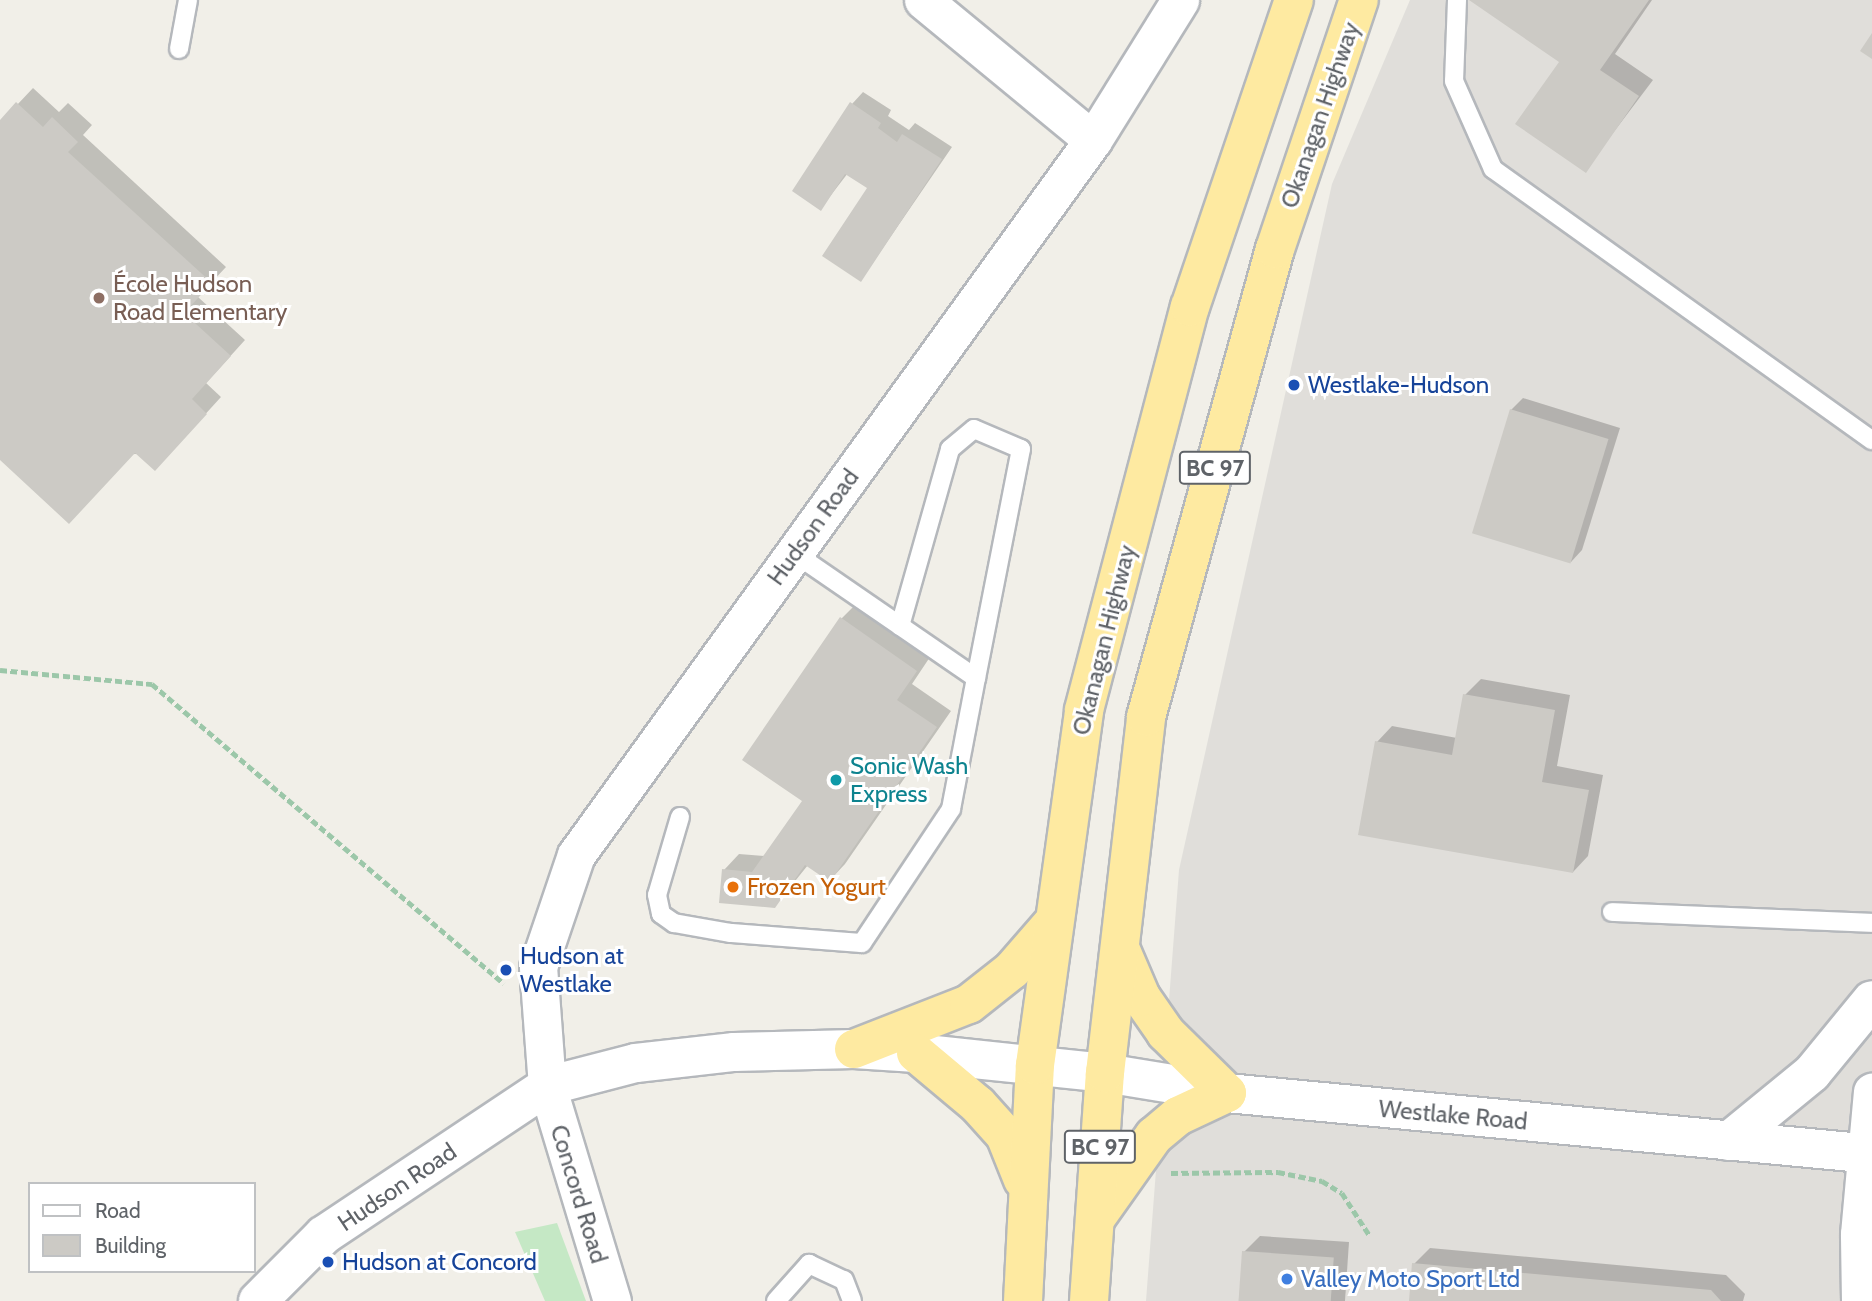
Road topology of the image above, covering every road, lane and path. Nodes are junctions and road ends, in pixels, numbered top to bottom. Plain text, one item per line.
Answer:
1 (188, 0) edge
2 (923, 0) edge
3 (1180, 0) edge
4 (1294, 0) edge
5 (1359, 0) edge
6 (1457, 0) edge
7 (179, 49) dead end
8 (1093, 140) junction
9 (1872, 440) edge
10 (794, 553) junction
11 (900, 626) junction
12 (0, 670) edge
13 (976, 678) junction
14 (680, 817) dead end
15 (1612, 912) dead end
16 (1872, 923) edge
17 (1051, 925) junction
18 (1120, 947) junction
19 (504, 985) dead end
20 (1872, 1000) edge
21 (853, 1049) junction
22 (916, 1053) junction
23 (1035, 1065) junction
24 (1105, 1073) junction
25 (547, 1086) junction
26 (1872, 1092) edge
27 (1227, 1093) junction
28 (1729, 1141) junction
29 (1870, 1154) edge
30 (1175, 1166) dead end
31 (1026, 1186) junction
32 (1095, 1220) junction
33 (1370, 1236) dead end
34 (258, 1301) edge
35 (611, 1301) edge
36 (776, 1301) edge
37 (852, 1301) edge
38 (1023, 1301) edge
39 (1089, 1301) edge
40 (1860, 1301) edge

1 - 7 lane
2 - 8 street
3 - 8 street, Hudson Road
4 - 17 highway, Okanagan Highway / BC 97
5 - 18 highway, Okanagan Highway / BC 97
6 - 9 lane
8 - 10 street, Hudson Road
10 - 11 lane
10 - 25 street, Hudson Road
11 - 13 lane
11 - 13 lane
12 - 19 path
13 - 14 lane
15 - 16 lane
17 - 21 highway
17 - 23 highway, Okanagan Highway / BC 97
18 - 24 highway, Okanagan Highway / BC 97
18 - 27 highway
20 - 28 main road
21 - 22 main road, Hudson Road
21 - 25 main road, Hudson Road
22 - 23 main road, Hudson Road
22 - 31 highway
23 - 24 main road, Westlake Road
23 - 31 highway, Okanagan Highway / BC 97
24 - 27 main road, Westlake Road
24 - 32 highway, Okanagan Highway / BC 97
25 - 34 main road, Hudson Road
25 - 35 street, Concord Road
26 - 29 street
27 - 28 main road, Westlake Road
27 - 32 highway
28 - 29 main road, Westlake Road
29 - 40 street
30 - 33 path
31 - 38 highway, Okanagan Highway / BC 97
32 - 39 highway, Okanagan Highway / BC 97
36 - 37 lane

